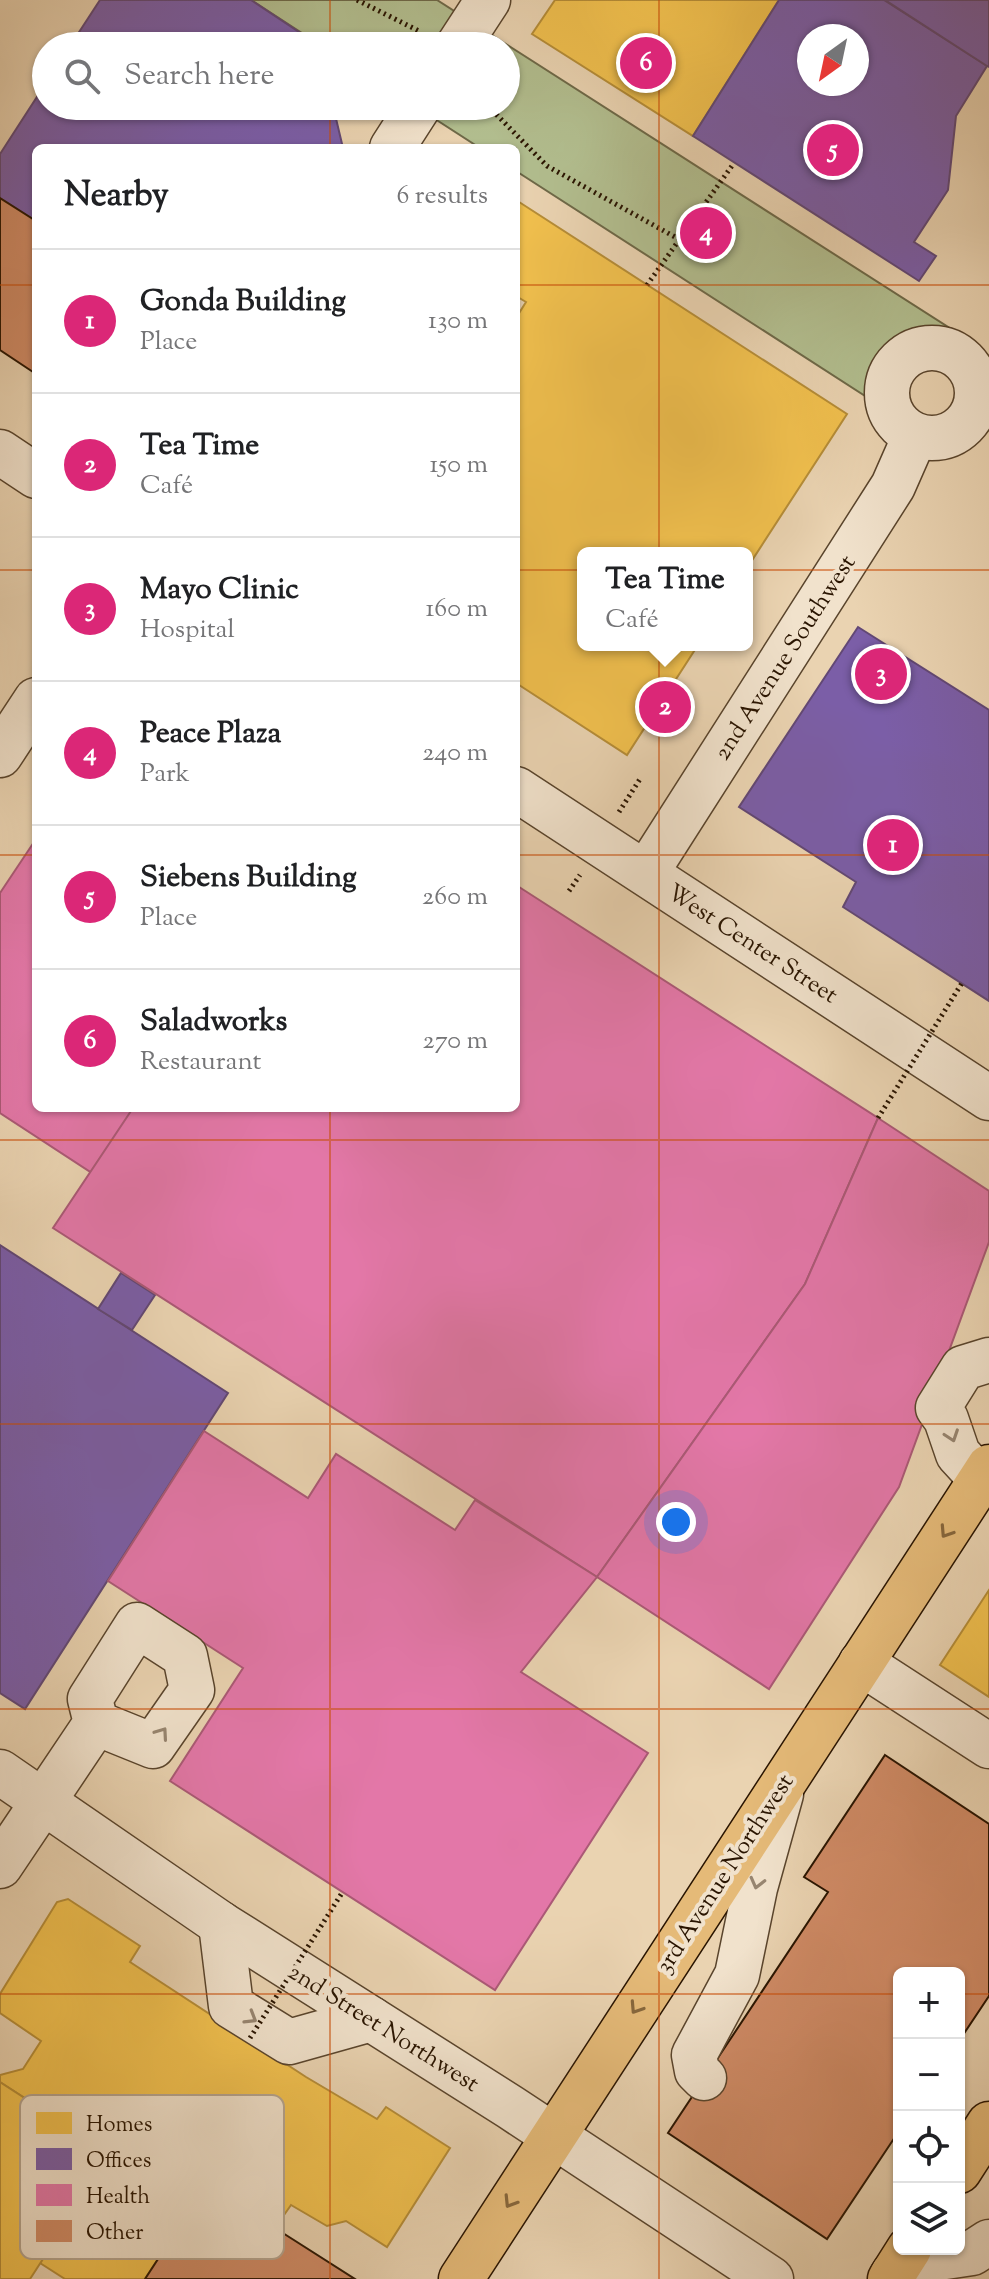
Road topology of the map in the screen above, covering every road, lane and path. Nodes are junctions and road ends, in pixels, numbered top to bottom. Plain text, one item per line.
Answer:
1 (357, 0) edge
2 (488, 0) edge
3 (423, 32) edge
4 (453, 32) edge
5 (410, 120) edge
6 (502, 120) edge
7 (395, 144) edge
8 (734, 163) dead end
9 (693, 247) dead end
10 (647, 285) dead end
11 (915, 436) dead end
12 (0, 452) edge
13 (32, 473) edge
14 (32, 706) edge
15 (0, 755) edge
16 (520, 792) edge
17 (646, 873) junction
18 (962, 983) dead end
19 (989, 1098) edge
20 (878, 1118) dead end
21 (989, 1360) edge
22 (985, 1473) edge
23 (861, 1663) junction
24 (96, 1723) dead end
25 (989, 1746) edge
26 (0, 1772) edge
27 (785, 1780) junction
28 (43, 1800) junction
29 (0, 1866) edge
30 (342, 1893) dead end
31 (221, 1924) junction
32 (371, 2019) junction
33 (250, 2038) dead end
34 (704, 2078) dead end
35 (989, 2124) edge
36 (552, 2136) junction
37 (965, 2162) edge
38 (989, 2242) edge
39 (897, 2267) edge
40 (461, 2279) edge
41 (771, 2279) edge

1 - 3 path
2 - 4 street
5 - 7 street
6 - 9 path
8 - 10 path, bridge
11 - 17 street, 2nd Avenue Southwest
12 - 13 street
14 - 15 street
16 - 17 street, West Center Street
17 - 19 street, West Center Street
18 - 20 path, bridge
21 -> 22 street
22 -> 23 main road, 3rd Avenue Northwest
23 - 25 street
23 - 27 main road, 3rd Avenue Northwest
24 - 28 street
26 - 28 street, 2nd Street Northwest
27 -> 34 street
27 -> 36 main road, 3rd Avenue Northwest
28 - 29 street
28 - 31 street, 2nd Street Northwest
30 - 33 path, bridge
31 - 32 street, 2nd Street Northwest
31 -> 32 street
32 - 36 street, 2nd Street Northwest
35 - 37 main road
36 -> 40 main road, 3rd Avenue Northwest
36 - 41 street, 2nd Street Northwest
38 - 39 street

